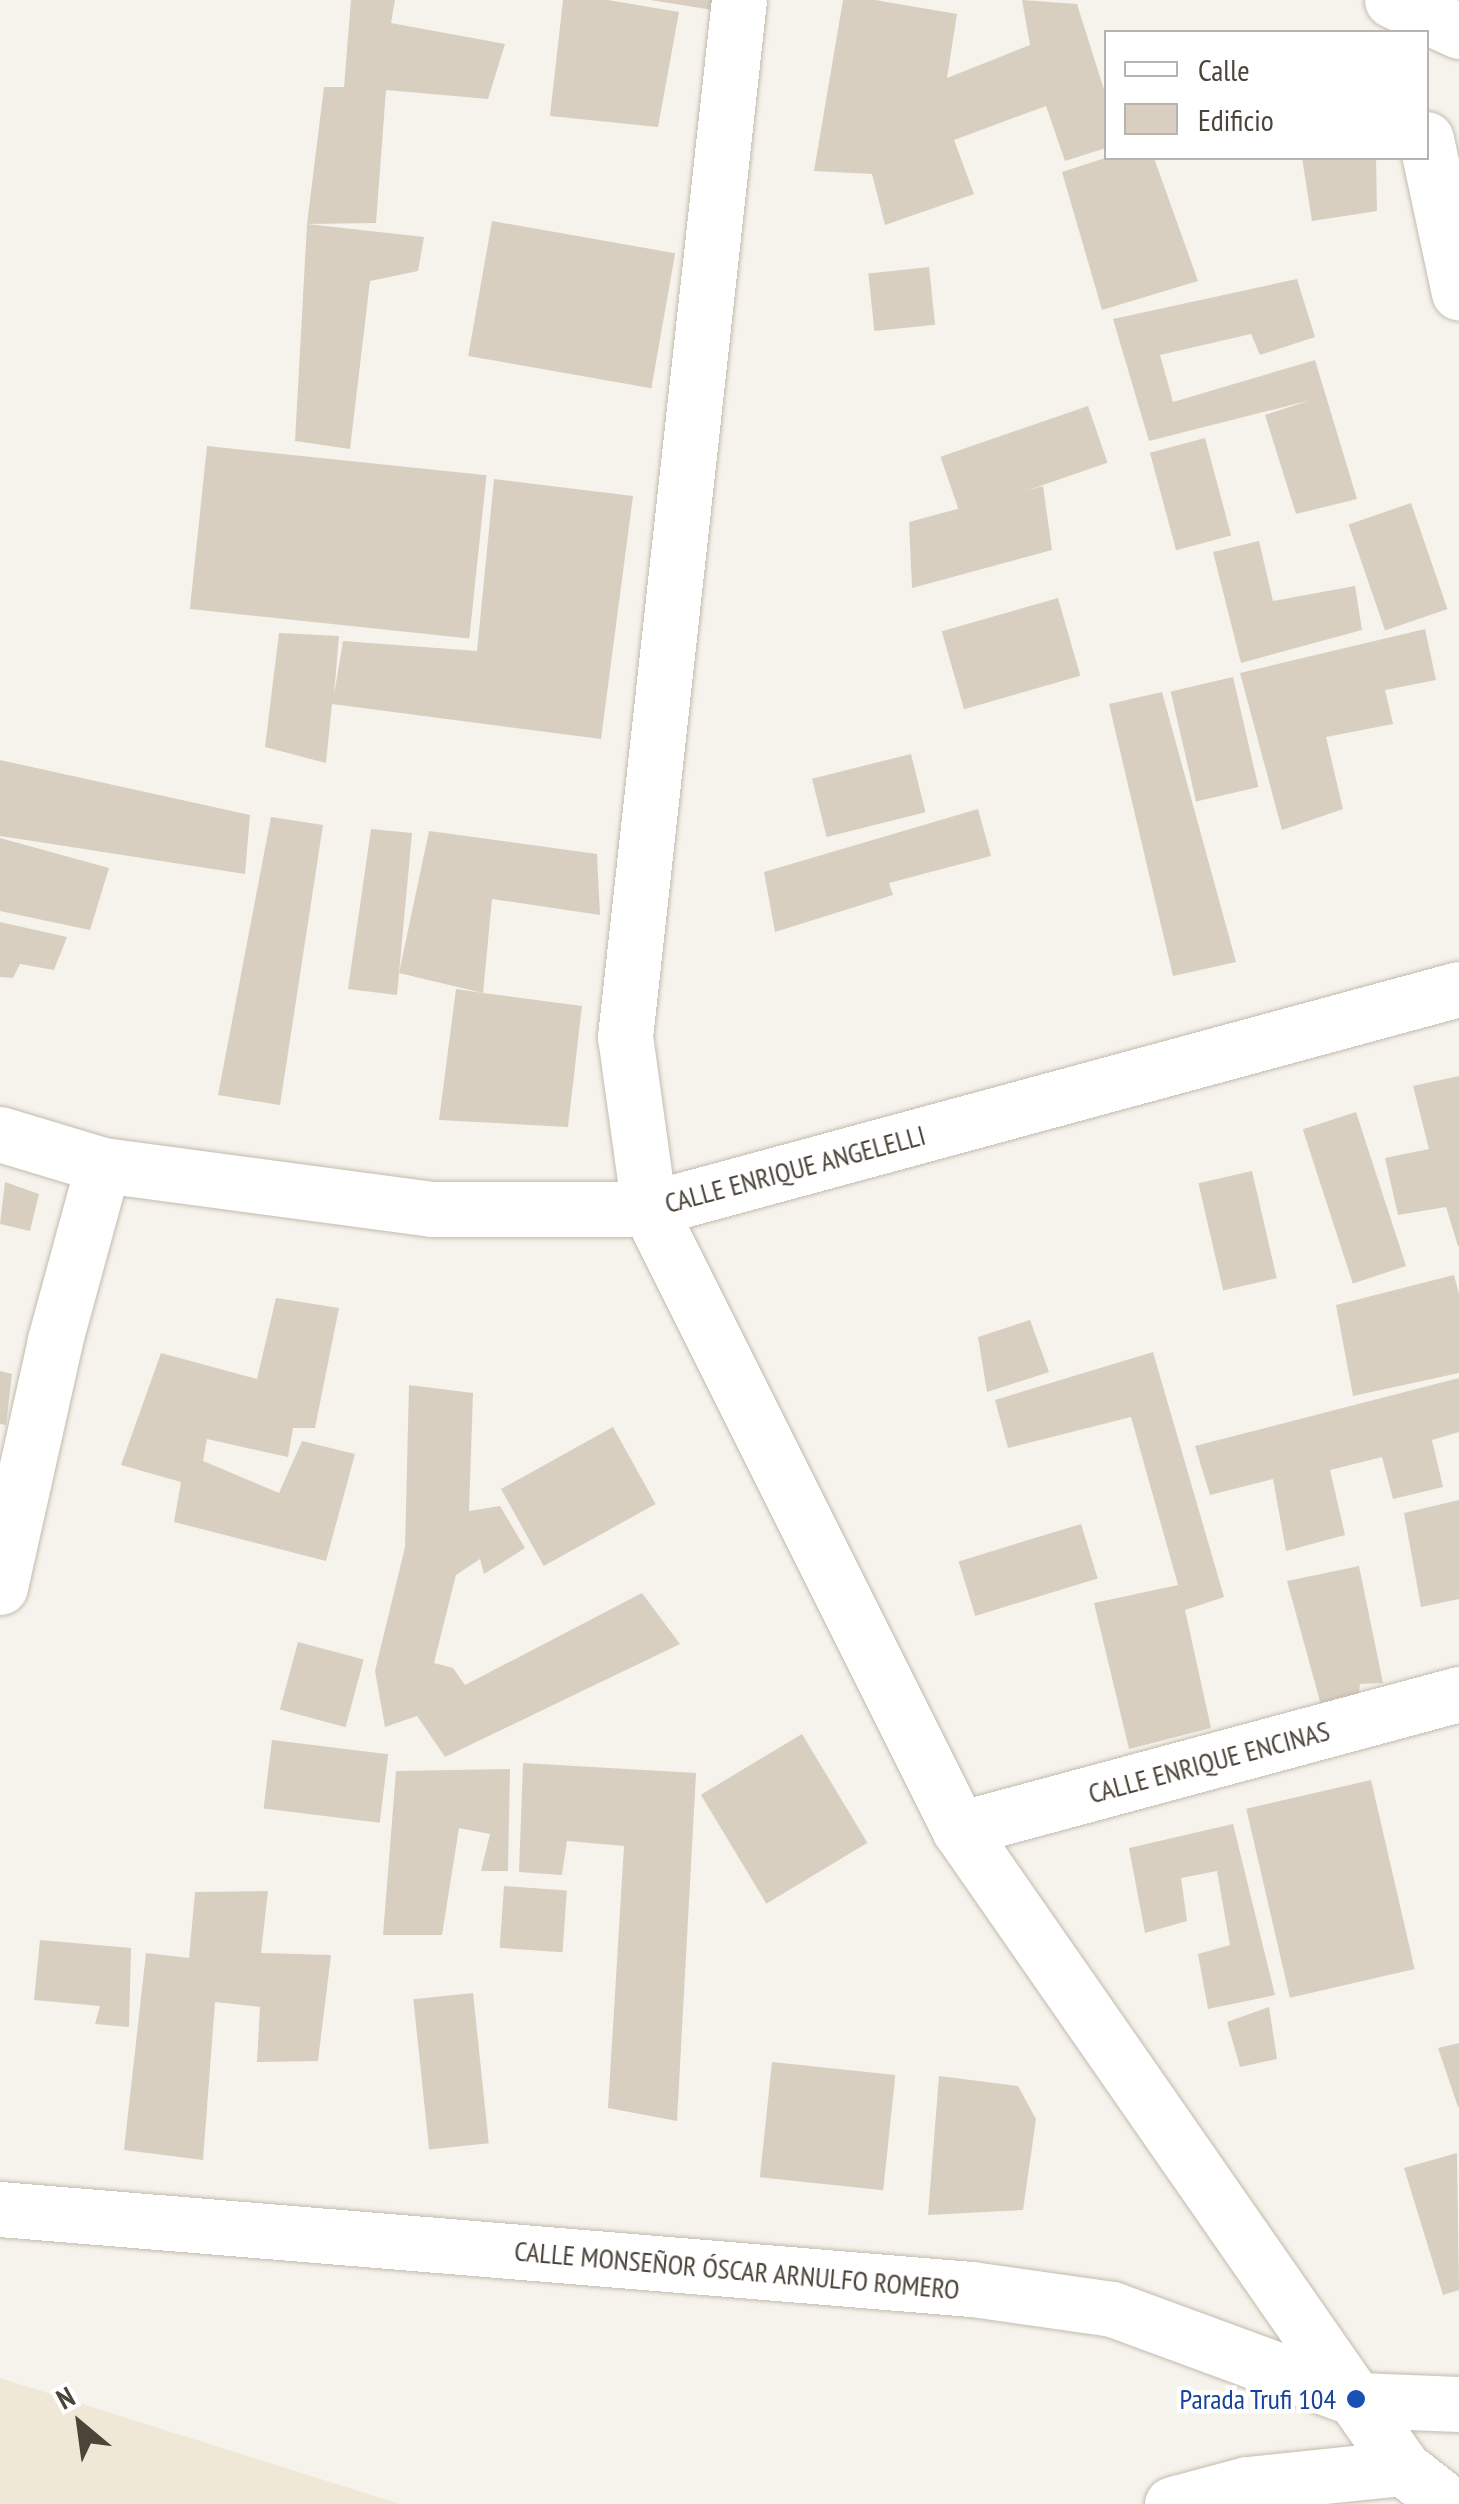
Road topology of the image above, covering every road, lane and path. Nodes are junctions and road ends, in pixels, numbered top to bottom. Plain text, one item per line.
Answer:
1 (739, 0) edge
2 (1398, 12) edge
3 (1459, 31) edge
4 (1429, 153) edge
5 (1459, 293) edge
6 (1459, 989) edge
7 (0, 1134) edge
8 (103, 1164) junction
9 (649, 1209) junction
10 (0, 1587) edge
11 (1459, 1694) edge
12 (958, 1829) junction
13 (0, 2209) edge
14 (1360, 2400) junction
15 (1459, 2404) edge
16 (1403, 2468) junction
17 (1172, 2504) edge
18 (1449, 2504) edge

1 - 9 street
2 - 3 street
4 - 5 street
6 - 9 street, CALLE ENRIQUE ANGELELLI
7 - 8 street, CALLE ENRIQUE ANGELELLI
8 - 9 street, CALLE ENRIQUE ANGELELLI
8 - 10 street
9 - 12 street
11 - 12 street, CALLE ENRIQUE ENCINAS
12 - 14 street
13 - 14 street, CALLE MONSEÑOR ÓSCAR ARNULFO ROMERO
14 - 15 street, CALLE MONSEÑOR ÓSCAR ARNULFO ROMERO
14 - 16 street
16 - 17 street
16 - 18 street

